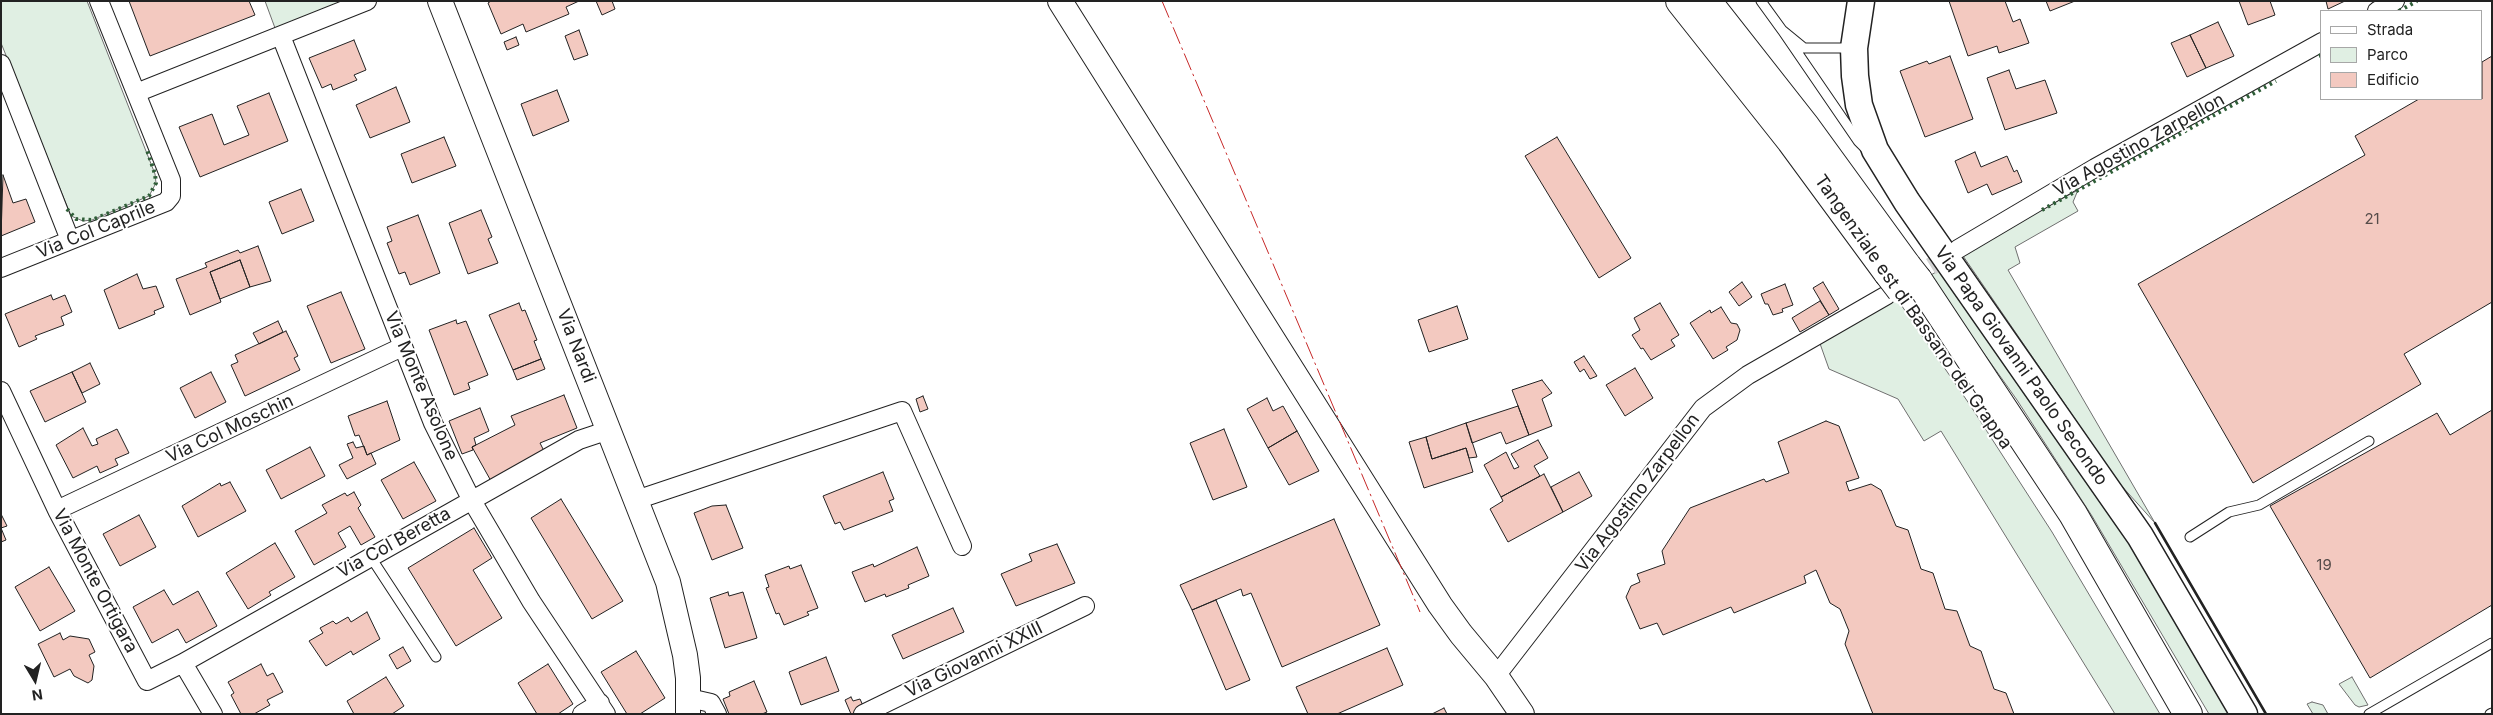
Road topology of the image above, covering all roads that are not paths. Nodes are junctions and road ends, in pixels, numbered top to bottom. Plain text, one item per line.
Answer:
1 (99, 1) edge
2 (367, 1) edge
3 (440, 1) edge
4 (1060, 1) edge
5 (1680, 1) edge
6 (1707, 1) edge
7 (1719, 1) edge
8 (1761, 1) edge
9 (1861, 1) edge
10 (2395, 1) edge
11 (2379, 10) edge
12 (1782, 30) junction
13 (281, 36) junction
14 (2320, 43) edge
15 (1854, 48) junction
16 (1754, 60) junction
17 (1, 64) edge
18 (136, 93) junction
19 (1883, 165) junction
20 (70, 240) junction
21 (1958, 249) tunnel mouth
22 (1, 268) edge
23 (1900, 281) junction
24 (402, 347) junction
25 (1, 391) edge
26 (609, 430) junction
27 (2369, 441) dead end
28 (471, 499) junction
29 (636, 500) junction
30 (57, 510) junction
31 (2190, 537) dead end
32 (962, 546) dead end
33 (370, 556) junction
34 (1084, 606) dead end
35 (2492, 643) edge
36 (436, 657) dead end
37 (183, 663) junction
38 (1496, 676) junction
39 (688, 706) edge
40 (603, 708) edge
41 (213, 714) edge
42 (582, 714) edge
43 (717, 714) edge
44 (863, 714) edge
45 (1522, 714) edge
46 (2171, 714) edge
47 (2188, 714) edge
48 (2244, 714) edge
49 (2369, 714) edge

1 - 18 street, Via Col Caprile
2 - 13 street
3 - 26 street, Via Nardi
4 - 38 street
5 - 23 highway, Tangenziale est di Bassano del Grappa
6 - 16 highway, Tangenziale est di Bassano del Grappa
7 - 16 highway
8 - 12 lane
9 - 15 main road, Via Papa Giovanni Paolo Secondo
10 - 11 street
12 - 15 lane
12 - 19 lane
13 - 18 street
13 - 24 street, Via Monte Asolone
14 - 21 street, Via Agostino Zarpellon
15 - 19 main road, Via Papa Giovanni Paolo Secondo
16 - 23 highway, Tangenziale est di Bassano del Grappa
17 - 20 street
18 - 20 street, Via Col Caprile
19 - 48 main road, Via Papa Giovanni Paolo Secondo
20 - 22 street, Via Col Caprile
23 - 38 street, Via Agostino Zarpellon
23 - 46 highway, Tangenziale est di Bassano del Grappa
23 - 47 highway, Tangenziale est di Bassano del Grappa
24 - 28 street, Via Monte Asolone
24 - 30 street, Via Col Moschin
25 - 30 street, Via Monte Ortigara
26 - 28 street, Via Col Beretta
26 - 29 street, Via Nardi
27 - 31 lane
28 - 33 street, Via Col Beretta
28 - 40 street, Via Monte Asolone
29 - 32 street
29 - 39 street, Via Nardi
30 - 37 street, Via Monte Ortigara
33 - 36 lane
33 - 37 street, Via Col Beretta
34 - 44 street, Via Giovanni XXIII
35 - 49 lane
37 - 41 street
38 - 45 street
39 - 43 street
40 - 42 street

